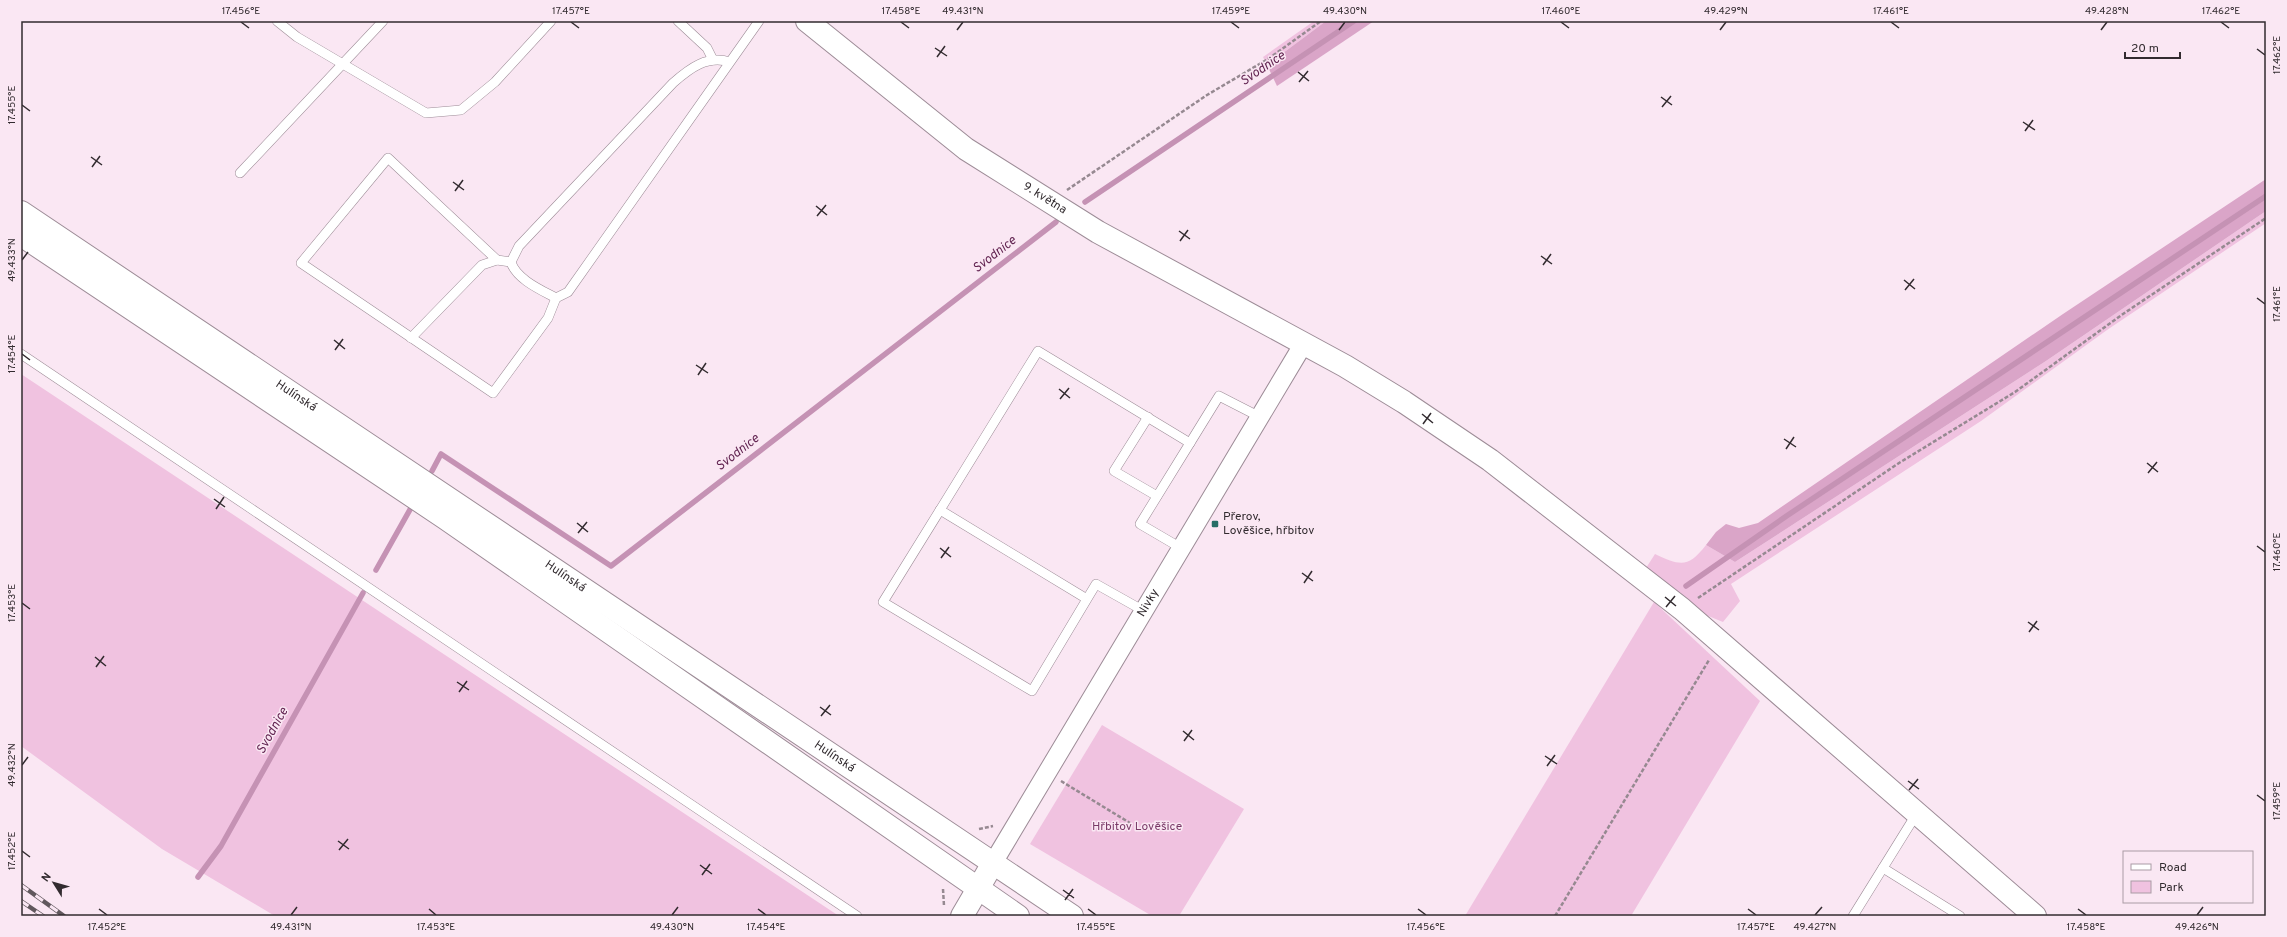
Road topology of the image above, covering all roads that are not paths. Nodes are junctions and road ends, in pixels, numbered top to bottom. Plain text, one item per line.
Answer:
1 (277, 21) edge
2 (383, 21) edge
3 (551, 21) edge
4 (678, 21) edge
5 (758, 21) edge
6 (807, 21) edge
7 (713, 60) junction
8 (730, 62) junction
9 (342, 64) junction
10 (240, 173) dead end
11 (21, 212) edge
12 (21, 236) edge
13 (55, 245) junction
14 (497, 260) junction
15 (511, 262) junction
16 (556, 298) junction
17 (411, 338) junction
18 (1304, 343) junction
19 (21, 354) edge
20 (1148, 417) junction
21 (1260, 417) junction
22 (1190, 443) junction
23 (1157, 496) junction
24 (940, 510) junction
25 (1181, 548) junction
26 (1087, 600) junction
27 (1144, 611) junction
28 (1917, 813) junction
29 (993, 863) junction
30 (1883, 868) junction
31 (978, 889) junction
32 (857, 916) edge
33 (962, 916) edge
34 (1018, 916) edge
35 (1072, 916) edge
36 (1853, 916) edge
37 (1960, 916) edge
38 (2035, 916) edge

1 - 9 lane
2 - 9 lane
3 - 9 lane
4 - 7 lane
5 - 8 lane
6 - 18 main road, 9. května
7 - 8 lane
7 - 15 lane
8 - 16 lane
9 - 10 lane
11 - 13 main road
12 - 13 main road
13 - 29 main road, Hulínská
13 - 31 main road, Hulínská
14 - 15 lane
14 - 17 lane
14 - 17 lane
15 - 16 lane
16 - 17 lane
18 - 21 street, Nivky
18 - 28 main road, 9. května
19 - 32 lane
20 - 22 lane
20 - 23 lane
20 - 24 lane
21 - 22 lane
21 - 25 street, Nivky
22 - 23 lane
23 - 25 lane
24 - 26 lane
24 - 26 lane
25 - 27 street, Nivky
26 - 27 lane
27 - 29 street, Nivky
28 - 30 lane
28 - 38 main road, 9. května
29 - 31 main road
29 - 35 main road, Hulínská
30 - 36 lane
30 - 37 lane
31 - 33 main road
31 - 34 main road, Hulínská

